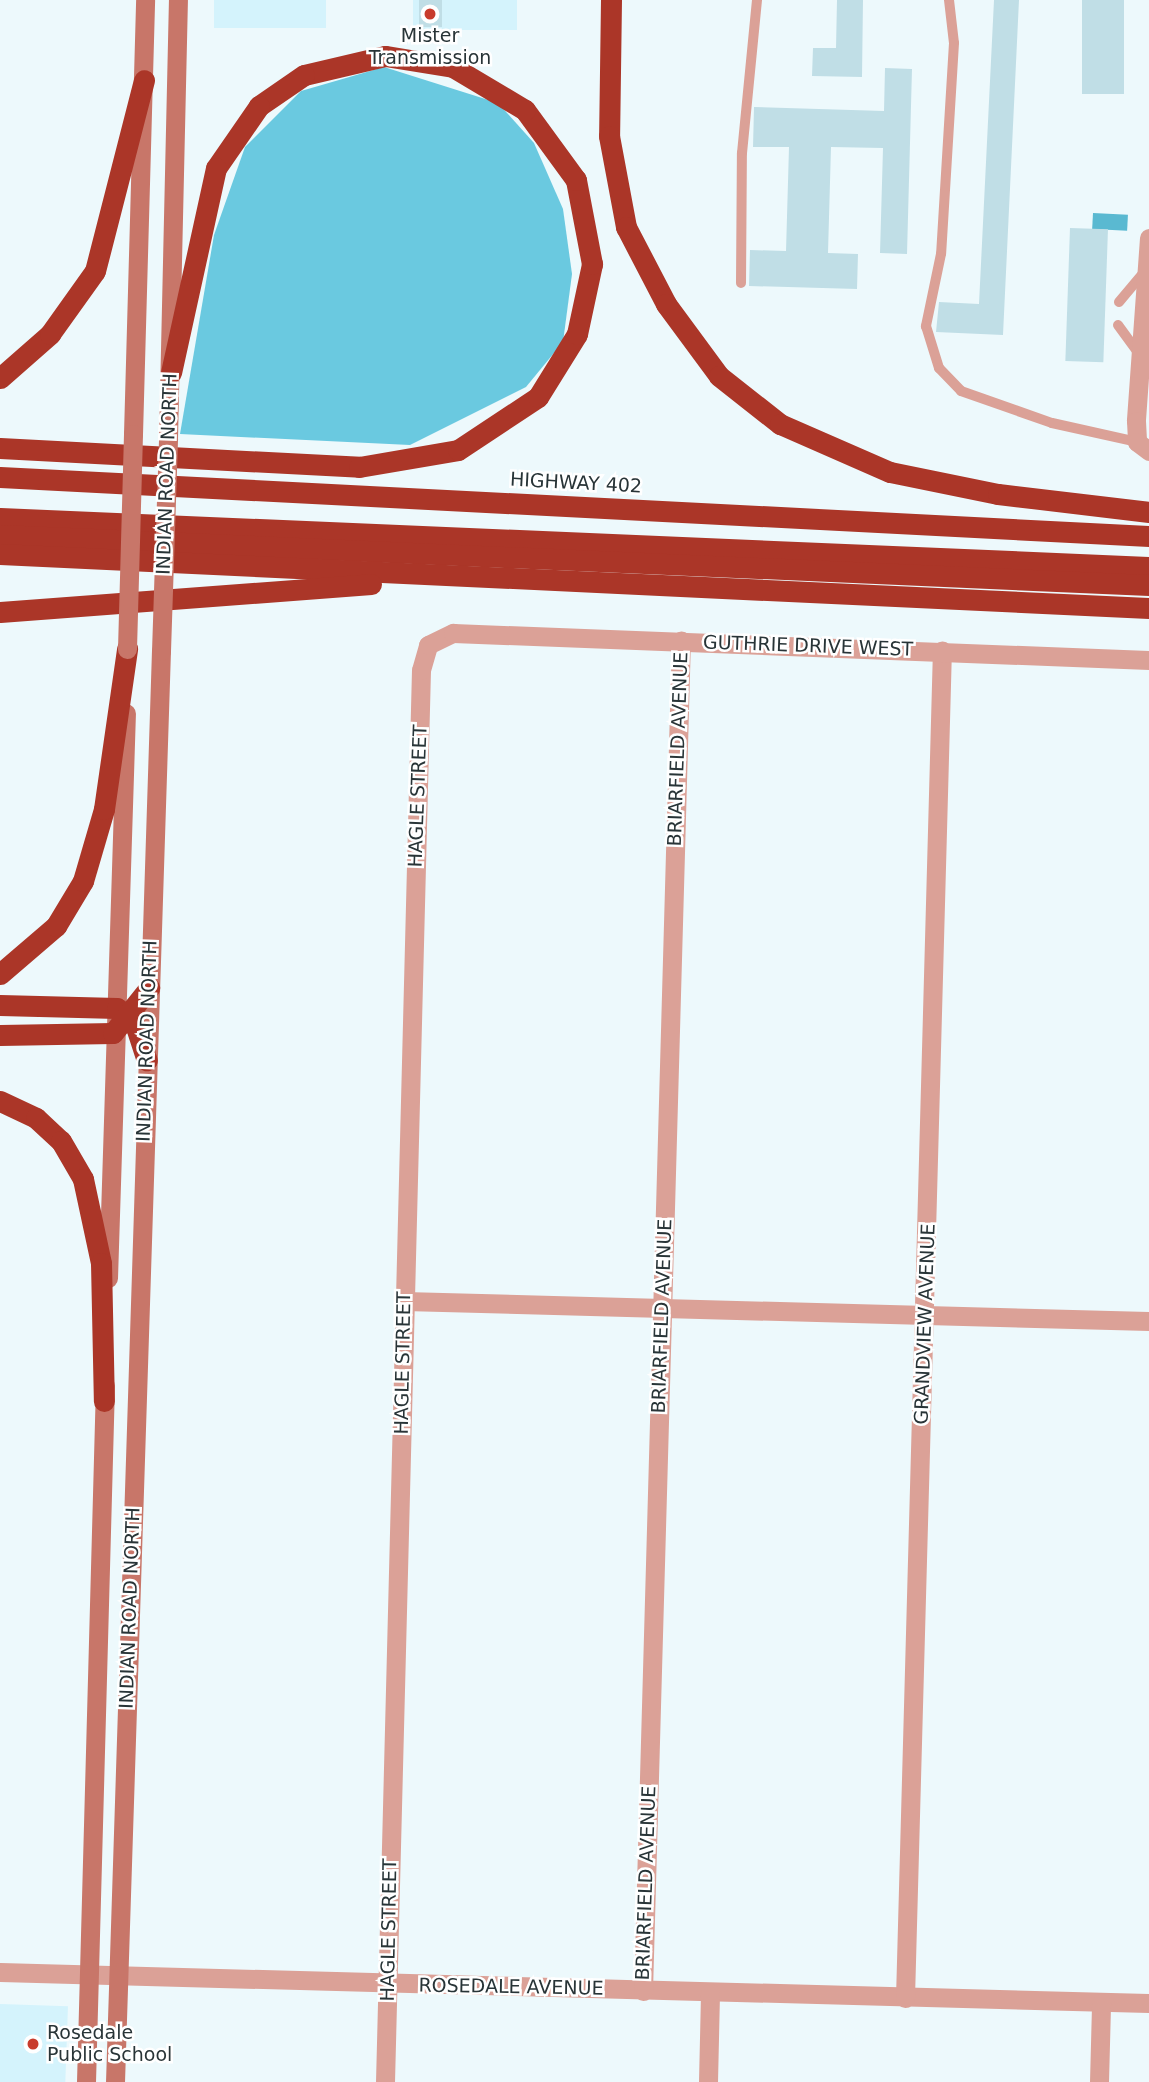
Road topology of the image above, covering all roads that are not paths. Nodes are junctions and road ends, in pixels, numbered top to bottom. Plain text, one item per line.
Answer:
1 (145, 0) edge
2 (178, 0) edge
3 (611, 0) edge
4 (757, 0) edge
5 (949, 0) edge
6 (144, 80) junction
7 (1149, 238) edge
8 (1147, 270) junction
9 (741, 283) dead end
10 (1119, 302) dead end
11 (1146, 318) edge
12 (1118, 325) dead end
13 (1141, 356) junction
14 (171, 372) junction
15 (0, 378) edge
16 (1143, 447) edge
17 (0, 448) edge
18 (0, 477) edge
19 (1149, 512) edge
20 (0, 518) edge
21 (0, 535) edge
22 (1149, 536) edge
23 (0, 554) edge
24 (1149, 567) edge
25 (502, 581) junction
26 (1149, 585) edge
27 (1149, 608) edge
28 (0, 612) edge
29 (681, 641) junction
30 (428, 645) joint
31 (127, 649) junction
32 (942, 651) junction
33 (1149, 660) edge
34 (0, 974) edge
35 (149, 988) junction
36 (0, 1004) edge
37 (120, 1018) junction
38 (0, 1035) edge
39 (147, 1060) junction
40 (0, 1101) edge
41 (404, 1301) junction
42 (662, 1307) junction
43 (926, 1315) junction
44 (1149, 1321) edge
45 (104, 1401) junction
46 (0, 1972) edge
47 (90, 1974) junction
48 (119, 1976) junction
49 (387, 1984) junction
50 (643, 1991) junction
51 (710, 1993) junction
52 (905, 1997) junction
53 (1101, 2003) junction
54 (1149, 2003) edge
55 (86, 2082) edge
56 (115, 2082) edge
57 (385, 2082) edge
58 (708, 2082) edge
59 (1099, 2082) edge

1 - 6 main road, INDIAN ROAD NORTH
2 - 14 main road, INDIAN ROAD NORTH
3 - 19 highway
4 - 9 lane
5 - 16 lane
6 - 15 highway
6 - 31 main road, INDIAN ROAD NORTH, bridge
7 - 8 street
8 - 10 lane
8 - 11 street
11 - 13 street
12 - 13 lane
13 - 16 street
14 - 17 highway
14 - 35 main road, INDIAN ROAD NORTH, bridge
18 - 22 highway, HIGHWAY 402
20 - 24 highway
21 - 26 highway
23 - 25 highway
25 - 27 highway
25 - 28 highway
29 - 30 street, GUTHRIE DRIVE WEST
29 - 32 street, GUTHRIE DRIVE WEST
29 - 42 street, BRIARFIELD AVENUE
30 - 41 street, HAGLE STREET
31 - 34 highway
31 - 37 main road, INDIAN ROAD NORTH
32 - 33 street, GUTHRIE DRIVE WEST
32 - 43 street, GRANDVIEW AVENUE
35 - 37 highway
35 - 39 main road, INDIAN ROAD NORTH
36 - 37 highway
37 - 38 highway
37 - 39 highway
37 - 45 main road, INDIAN ROAD NORTH
39 - 48 main road, INDIAN ROAD NORTH
40 - 45 highway
41 - 42 street
41 - 49 street, HAGLE STREET
42 - 43 street
42 - 50 street, BRIARFIELD AVENUE
43 - 44 street
43 - 52 street, GRANDVIEW AVENUE
45 - 47 main road, INDIAN ROAD NORTH
46 - 47 street, ROSEDALE AVENUE
47 - 48 street, ROSEDALE AVENUE
47 - 55 main road, INDIAN ROAD NORTH
48 - 49 street, ROSEDALE AVENUE
48 - 56 main road, INDIAN ROAD NORTH
49 - 50 street, ROSEDALE AVENUE
49 - 57 street, HAGLE STREET
50 - 51 street, ROSEDALE AVENUE
51 - 52 street, ROSEDALE AVENUE
51 - 58 street
52 - 53 street, ROSEDALE AVENUE
53 - 54 street, ROSEDALE AVENUE
53 - 59 street

